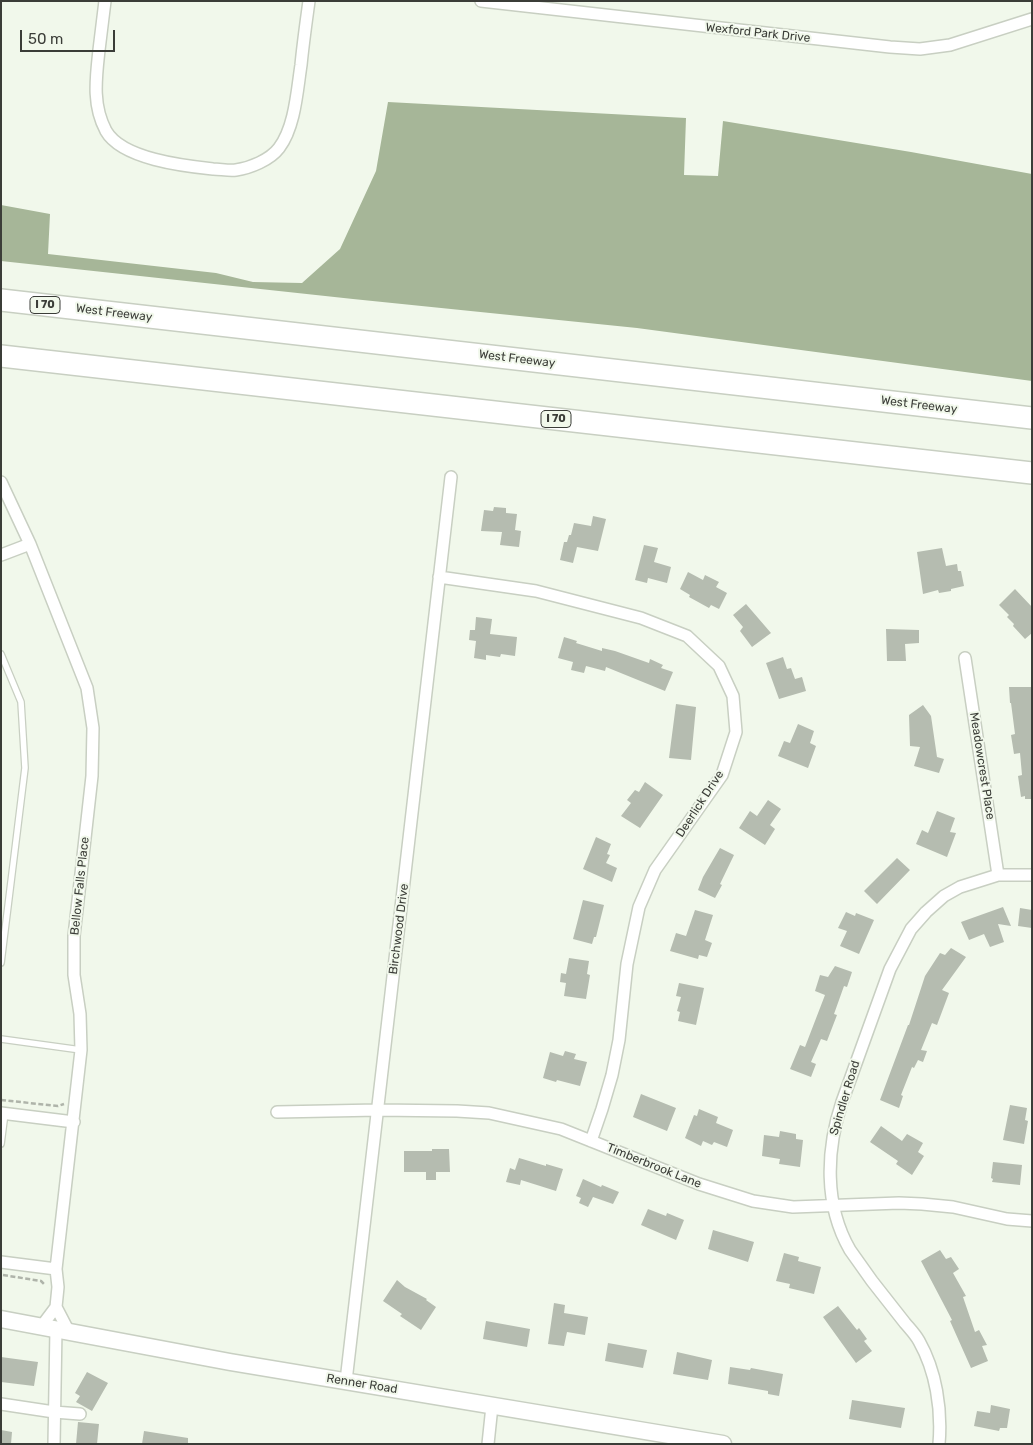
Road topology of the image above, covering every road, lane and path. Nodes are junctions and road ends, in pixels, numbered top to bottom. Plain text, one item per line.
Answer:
1 (105, 1) edge
2 (309, 1) edge
3 (481, 1) edge
4 (1032, 19) edge
5 (1, 300) edge
6 (1, 356) edge
7 (1032, 418) edge
8 (1032, 473) edge
9 (451, 477) dead end
10 (1, 482) edge
11 (30, 544) junction
12 (1, 555) edge
13 (439, 577) junction
14 (1, 654) edge
15 (965, 658) dead end
16 (998, 875) junction
17 (1032, 875) edge
18 (1, 964) edge
19 (1, 1039) edge
20 (82, 1050) junction
21 (1, 1100) edge
22 (65, 1102) dead end
23 (378, 1110) junction
24 (276, 1112) dead end
25 (3, 1113) edge
26 (74, 1122) junction
27 (591, 1141) junction
28 (1, 1144) edge
29 (834, 1205) junction
30 (1032, 1221) edge
31 (1, 1262) edge
32 (56, 1269) junction
33 (1, 1275) edge
34 (46, 1288) dead end
35 (56, 1307) junction
36 (1, 1319) edge
37 (56, 1329) junction
38 (346, 1381) junction
39 (1, 1404) edge
40 (492, 1406) junction
41 (54, 1412) junction
42 (80, 1414) dead end
43 (54, 1444) edge
44 (488, 1444) edge
45 (723, 1444) edge
46 (939, 1444) edge

1 - 2 street
3 - 4 street, Wexford Park Drive
5 - 7 highway, West Freeway / I 70
6 - 8 highway, I 70
9 - 13 street, Birchwood Drive
10 - 11 street, Bellow Falls Place
11 - 12 street
11 - 20 street, Bellow Falls Place
13 - 23 street, Birchwood Drive
13 - 27 street, Deerlick Drive
14 - 18 lane
15 - 16 street, Meadowcrest Place
16 - 17 street, Spindler Road
16 - 29 street, Spindler Road
19 - 20 lane
20 - 26 street, Bellow Falls Place
21 - 22 path
23 - 24 street, Timberbrook Lane
23 - 27 street, Timberbrook Lane
23 - 38 street, Birchwood Drive
25 - 26 street
25 - 28 lane
26 - 32 street, Bellow Falls Place
27 - 29 street, Timberbrook Lane
29 - 30 street, Timberbrook Lane
29 - 46 street, Spindler Road
31 - 32 street
32 - 35 street, Bellow Falls Place
33 - 34 path
35 - 37 street
35 - 37 street
36 - 37 main road, Renner Road
37 - 38 main road, Renner Road
37 - 41 street
38 - 40 main road, Renner Road
39 - 41 street
40 - 44 street
40 - 45 main road, Renner Road
41 - 42 street
41 - 43 street

